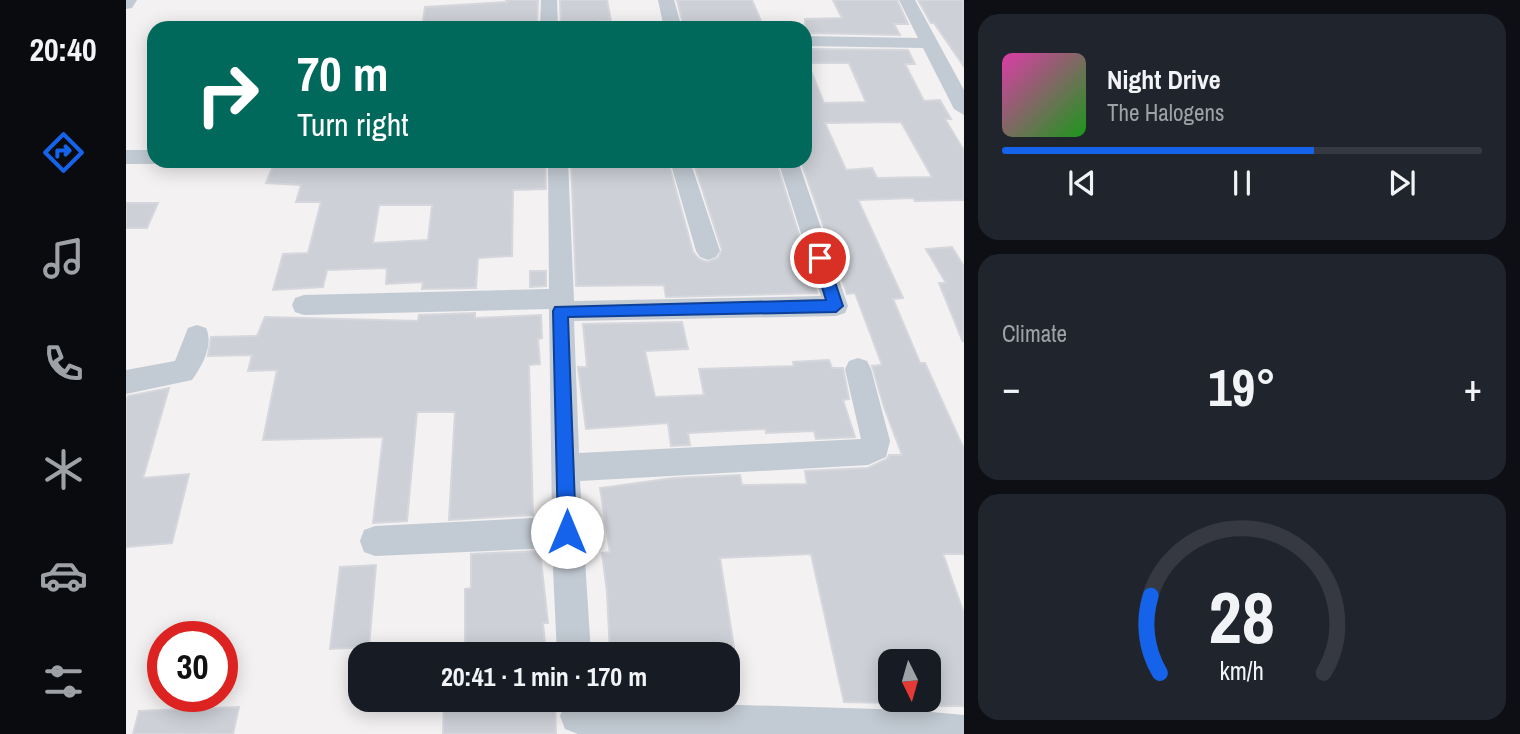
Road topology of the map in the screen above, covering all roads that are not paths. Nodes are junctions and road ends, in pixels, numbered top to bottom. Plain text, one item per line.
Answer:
1 (549, 0) edge
2 (666, 0) edge
3 (907, 0) edge
4 (549, 21) edge
5 (671, 21) edge
6 (812, 41) edge
7 (928, 43) junction
8 (964, 109) edge
9 (126, 157) edge
10 (147, 157) edge
11 (558, 168) edge
12 (682, 168) edge
13 (790, 168) edge
14 (708, 251) dead end
15 (304, 305) dead end
16 (561, 305) junction
17 (197, 336) dead end
18 (858, 369) dead end
19 (126, 382) edge
20 (566, 468) junction
21 (567, 532) junction
22 (375, 541) dead end
23 (574, 642) edge
24 (578, 717) edge
25 (964, 733) edge

1 - 4 street
2 - 5 street
3 - 7 street
6 - 7 street
7 - 8 street
9 - 10 street
11 - 16 street
12 - 14 street
13 - 16 street
15 - 16 street
16 - 20 street
17 - 19 street
18 - 20 street
20 - 21 street
21 - 22 street
21 - 23 street
24 - 25 street

